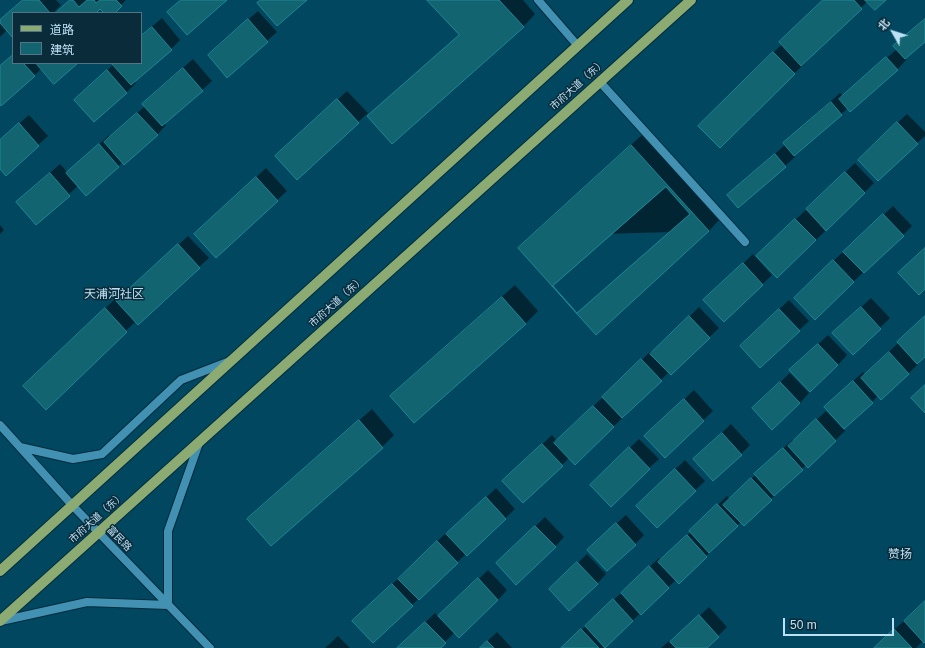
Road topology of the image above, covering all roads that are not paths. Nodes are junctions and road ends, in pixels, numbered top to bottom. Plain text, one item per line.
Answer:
1 (538, 0) edge
2 (628, 0) edge
3 (691, 0) edge
4 (578, 46) junction
5 (600, 82) junction
6 (745, 242) dead end
7 (232, 360) junction
8 (0, 425) edge
9 (200, 442) junction
10 (19, 446) junction
11 (72, 505) junction
12 (99, 532) junction
13 (0, 571) edge
14 (168, 605) junction
15 (0, 621) edge
16 (210, 648) edge

1 - 4 street
2 - 4 main road
3 - 5 main road, 市府大道（东）
4 - 7 main road
5 - 6 street
5 - 9 main road, 市府大道（东）
7 - 10 street
7 - 11 main road
8 - 10 street, 富民路
9 - 12 main road, 市府大道（东）
9 - 14 street
10 - 11 street, 富民路
11 - 12 street, 富民路
11 - 13 main road
12 - 14 street, 富民路
12 - 15 main road, 市府大道（东）
14 - 15 street
14 - 16 street, 富民路

